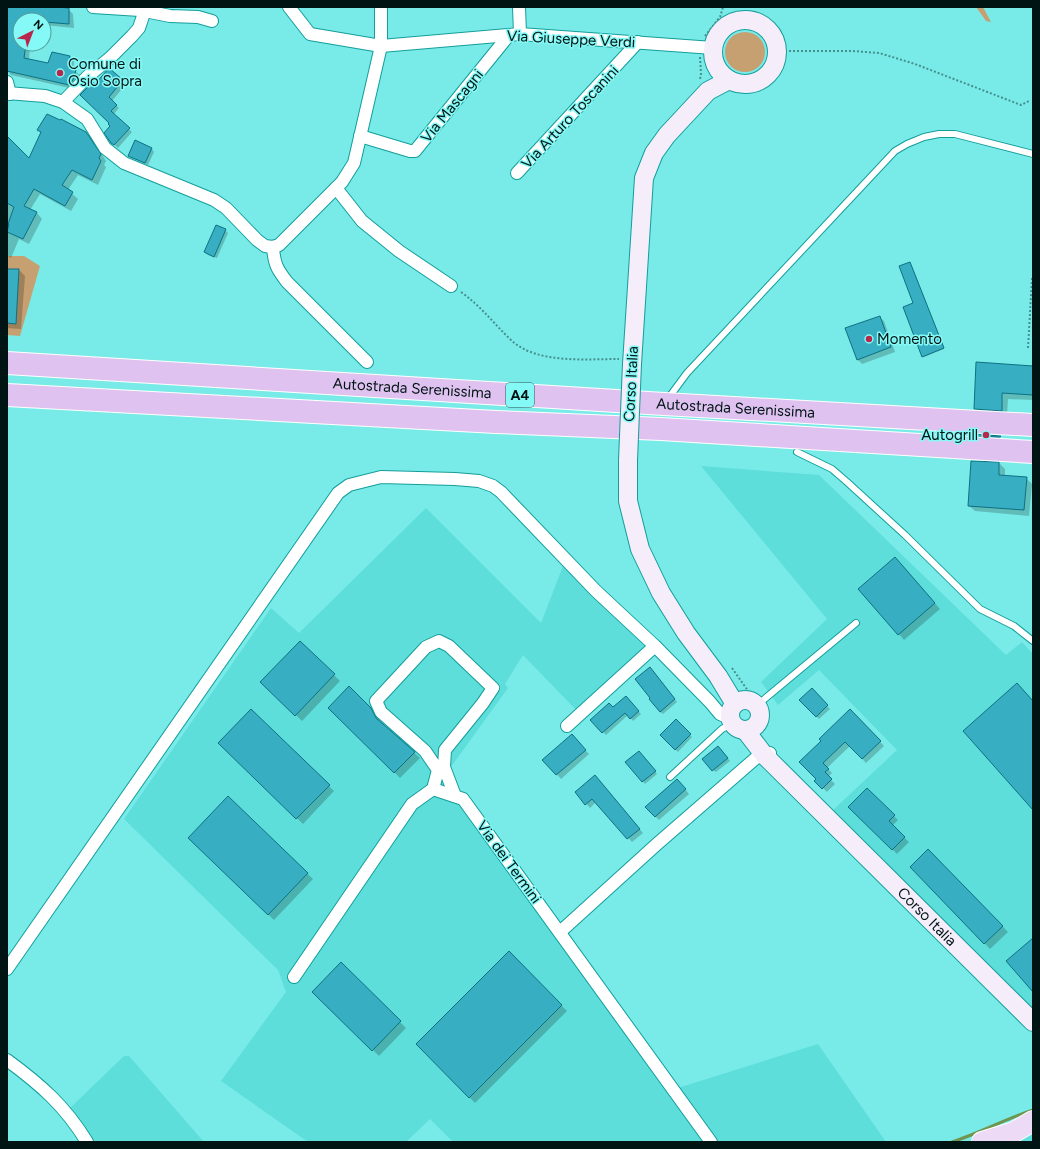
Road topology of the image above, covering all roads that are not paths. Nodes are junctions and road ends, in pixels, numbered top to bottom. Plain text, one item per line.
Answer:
1 (93, 7) edge
2 (289, 7) edge
3 (381, 7) edge
4 (519, 7) edge
5 (146, 9) edge
6 (742, 13) edge
7 (731, 15) edge
8 (212, 21) dead end
9 (514, 35) junction
10 (638, 42) junction
11 (381, 46) junction
12 (706, 48) junction
13 (723, 74) junction
14 (8, 90) edge
15 (63, 102) junction
16 (360, 136) junction
17 (1033, 154) edge
18 (517, 173) dead end
19 (336, 188) junction
20 (273, 247) junction
21 (451, 286) road end
22 (367, 362) dead end
23 (7, 363) edge
24 (7, 395) edge
25 (664, 404) junction
26 (1033, 425) edge
27 (797, 452) dead end
28 (1033, 452) edge
29 (856, 624) dead end
30 (1033, 641) edge
31 (655, 646) junction
32 (745, 714) junction
33 (568, 726) dead end
34 (768, 755) junction
35 (670, 777) dead end
36 (433, 789) junction
37 (455, 796) junction
38 (560, 932) junction
39 (7, 969) edge
40 (294, 977) dead end
41 (1033, 1022) edge
42 (7, 1060) edge
43 (1033, 1121) edge
44 (1023, 1130) edge
45 (83, 1140) edge
46 (711, 1142) edge
47 (982, 1142) edge

1 - 5 street
2 - 11 street, Via Giuseppe Verdi
3 - 11 street
4 - 9 street
5 - 8 street
5 - 15 street
6 - 7 street
6 - 13 street
7 - 12 street
9 - 10 street, Via Giuseppe Verdi
9 - 11 street, Via Giuseppe Verdi
9 - 16 street, Via Mascagni
10 - 12 street, Via Giuseppe Verdi
10 - 18 street, Via Arturo Toscanini
11 - 16 street
12 - 13 street
13 - 32 street, Corso Italia, bridge
14 - 15 street
15 - 20 street
16 - 19 street
17 - 25 lane
19 - 20 street
19 - 21 street
20 - 22 street
23 - 25 highway, Autostrada Serenissima / A4
24 - 28 highway, Autostrada Serenissima / A4
25 - 26 highway, Autostrada Serenissima / A4
27 - 30 lane
29 - 32 lane
31 - 32 street
31 - 33 street
31 - 39 street
32 - 34 street, Corso Italia
32 - 35 lane
34 - 38 street
34 - 41 street, Corso Italia
36 - 37 street, Via dei Termini
36 - 37 street
36 - 40 street
37 - 38 street, Via dei Termini
38 - 46 street, Via dei Termini
42 - 45 street
43 - 44 main road
44 - 47 main road

